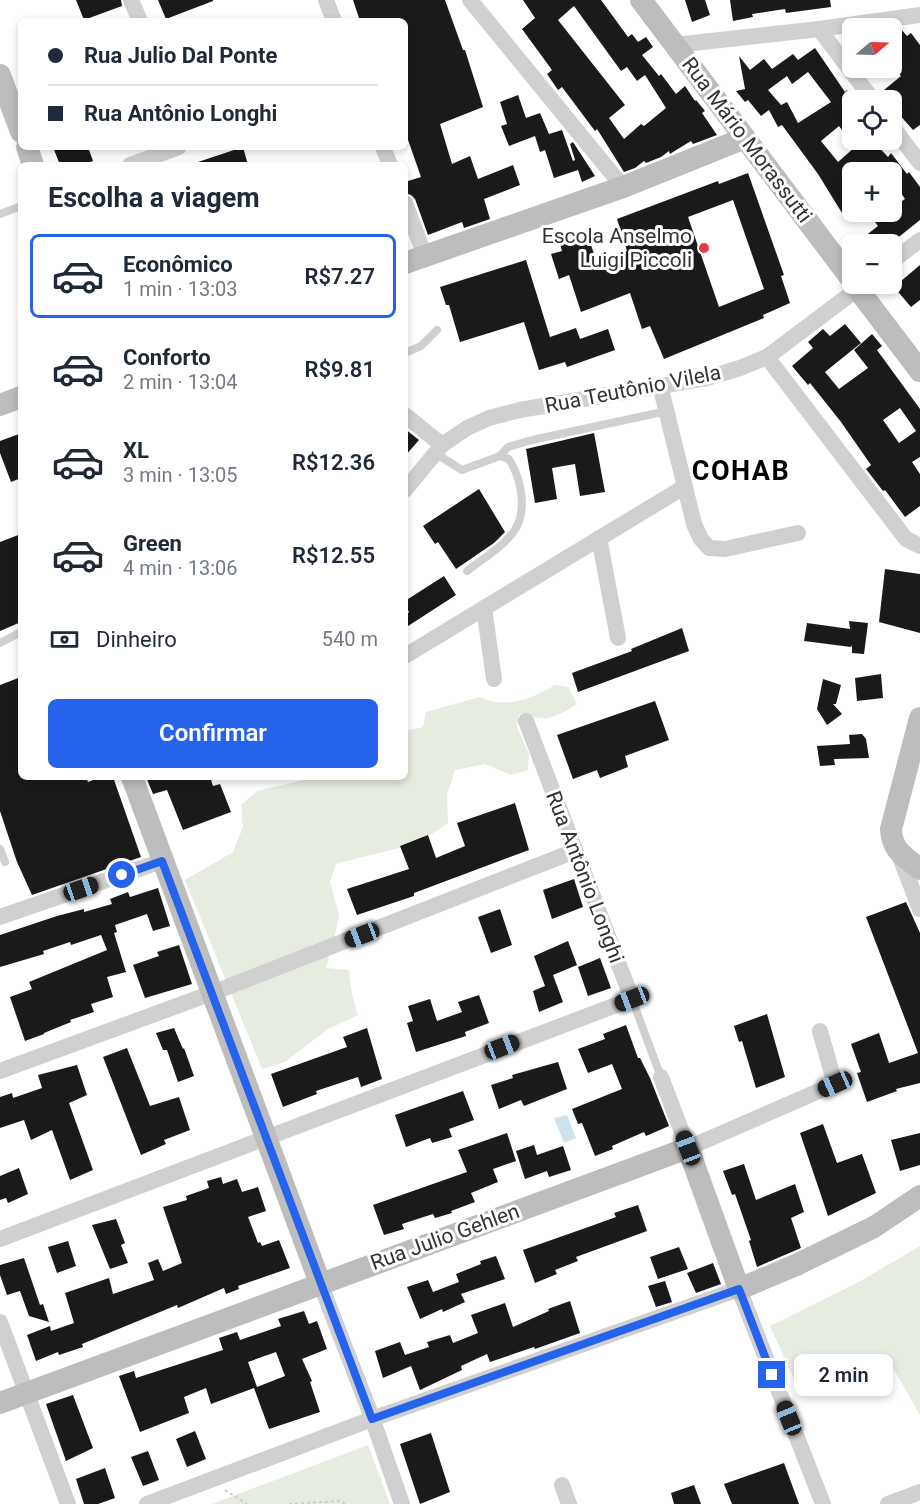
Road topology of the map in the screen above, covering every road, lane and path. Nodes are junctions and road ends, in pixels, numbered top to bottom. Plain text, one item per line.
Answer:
1 (131, 0) edge
2 (326, 0) edge
3 (470, 0) edge
4 (641, 0) edge
5 (920, 15) edge
6 (139, 18) edge
7 (333, 18) edge
8 (819, 29) junction
9 (675, 45) junction
10 (0, 75) edge
11 (865, 90) edge
12 (18, 124) edge
13 (745, 138) junction
14 (902, 139) edge
15 (171, 150) edge
16 (138, 162) edge
17 (920, 163) edge
18 (622, 187) junction
19 (18, 207) edge
20 (0, 214) edge
21 (408, 220) edge
22 (920, 240) edge
23 (902, 254) edge
24 (415, 260) edge
25 (842, 264) edge
26 (845, 294) edge
27 (864, 294) edge
28 (437, 330) dead end
29 (408, 352) edge
30 (767, 357) junction
31 (920, 371) edge
32 (660, 385) junction
33 (18, 399) edge
34 (0, 405) edge
35 (667, 411) junction
36 (408, 418) edge
37 (439, 449) junction
38 (500, 456) junction
39 (408, 486) edge
40 (684, 487) junction
41 (798, 533) dead end
42 (599, 538) junction
43 (920, 546) edge
44 (467, 571) dead end
45 (484, 608) junction
46 (18, 634) edge
47 (618, 638) dead end
48 (0, 644) edge
49 (408, 654) edge
50 (494, 679) dead end
51 (920, 718) edge
52 (526, 721) dead end
53 (133, 780) edge
54 (0, 849) edge
55 (575, 851) junction
56 (897, 851) junction
57 (920, 856) edge
58 (162, 861) junction
59 (5, 862) dead end
60 (920, 868) edge
61 (920, 909) edge
62 (0, 917) edge
63 (212, 993) junction
64 (632, 999) junction
65 (820, 1031) dead end
66 (0, 1071) edge
67 (661, 1077) joint
68 (265, 1137) junction
69 (688, 1148) junction
70 (920, 1196) edge
71 (0, 1239) edge
72 (320, 1283) junction
73 (739, 1289) junction
74 (0, 1322) edge
75 (26, 1393) junction
76 (0, 1403) edge
77 (372, 1419) junction
78 (210, 1481) junction
79 (562, 1485) dead end
80 (920, 1492) edge
81 (68, 1504) edge
82 (147, 1504) edge
83 (247, 1504) edge
84 (289, 1504) edge
85 (304, 1504) edge
86 (345, 1504) edge
87 (402, 1504) edge
88 (569, 1504) edge
89 (823, 1504) edge
90 (888, 1504) edge

1 - 6 street
2 - 7 street
3 - 18 street
4 - 9 street, Rua Mário Morassutti
5 - 8 street
8 - 9 street
8 - 11 street
9 - 13 street, Rua Mário Morassutti
10 - 12 street
13 - 18 street
13 - 25 street, Rua Mário Morassutti
14 - 17 street
15 - 16 street
18 - 24 street
19 - 20 lane
21 - 24 street
22 - 23 street
26 - 30 street, Rua Teutônio Vilela
27 - 31 street, Rua Mário Morassutti
28 - 29 lane
30 - 32 street, Rua Teutônio Vilela
30 - 43 street
32 - 35 street
32 - 37 street, Rua Teutônio Vilela
33 - 34 street
35 - 38 lane
35 - 40 street
36 - 37 street
37 - 38 lane
37 - 39 street, Rua Teutônio Vilela
38 - 44 lane
40 - 41 street
40 - 42 street
42 - 45 street
42 - 47 street
45 - 49 street
45 - 50 street
46 - 48 lane
51 - 56 street
52 - 55 street, Rua Antônio Longhi
53 - 58 street
54 - 59 lane
55 - 63 street
55 - 64 street, Rua Antônio Longhi
56 - 57 street
56 - 60 street
56 - 61 street
58 - 62 street
58 - 63 street
63 - 66 street
63 - 68 street
64 - 67 lane, Rua Antônio Longhi
64 - 68 street
65 - 69 street, Rua Julio Gehlen
67 - 69 street, Rua Antônio Longhi
68 - 71 street
68 - 72 street
69 - 72 street, Rua Julio Gehlen
69 - 73 street, Rua Antônio Longhi
70 - 73 street
72 - 75 street, Rua Julio Gehlen
72 - 77 street
73 - 77 street
73 - 89 street, Rua Antônio Longhi
74 - 75 street
75 - 76 street, Rua Julio Gehlen
75 - 81 street
77 - 78 street
77 - 87 street
78 - 82 street
78 - 83 path
79 - 88 street
80 - 90 street
84 - 85 path
85 - 86 path

